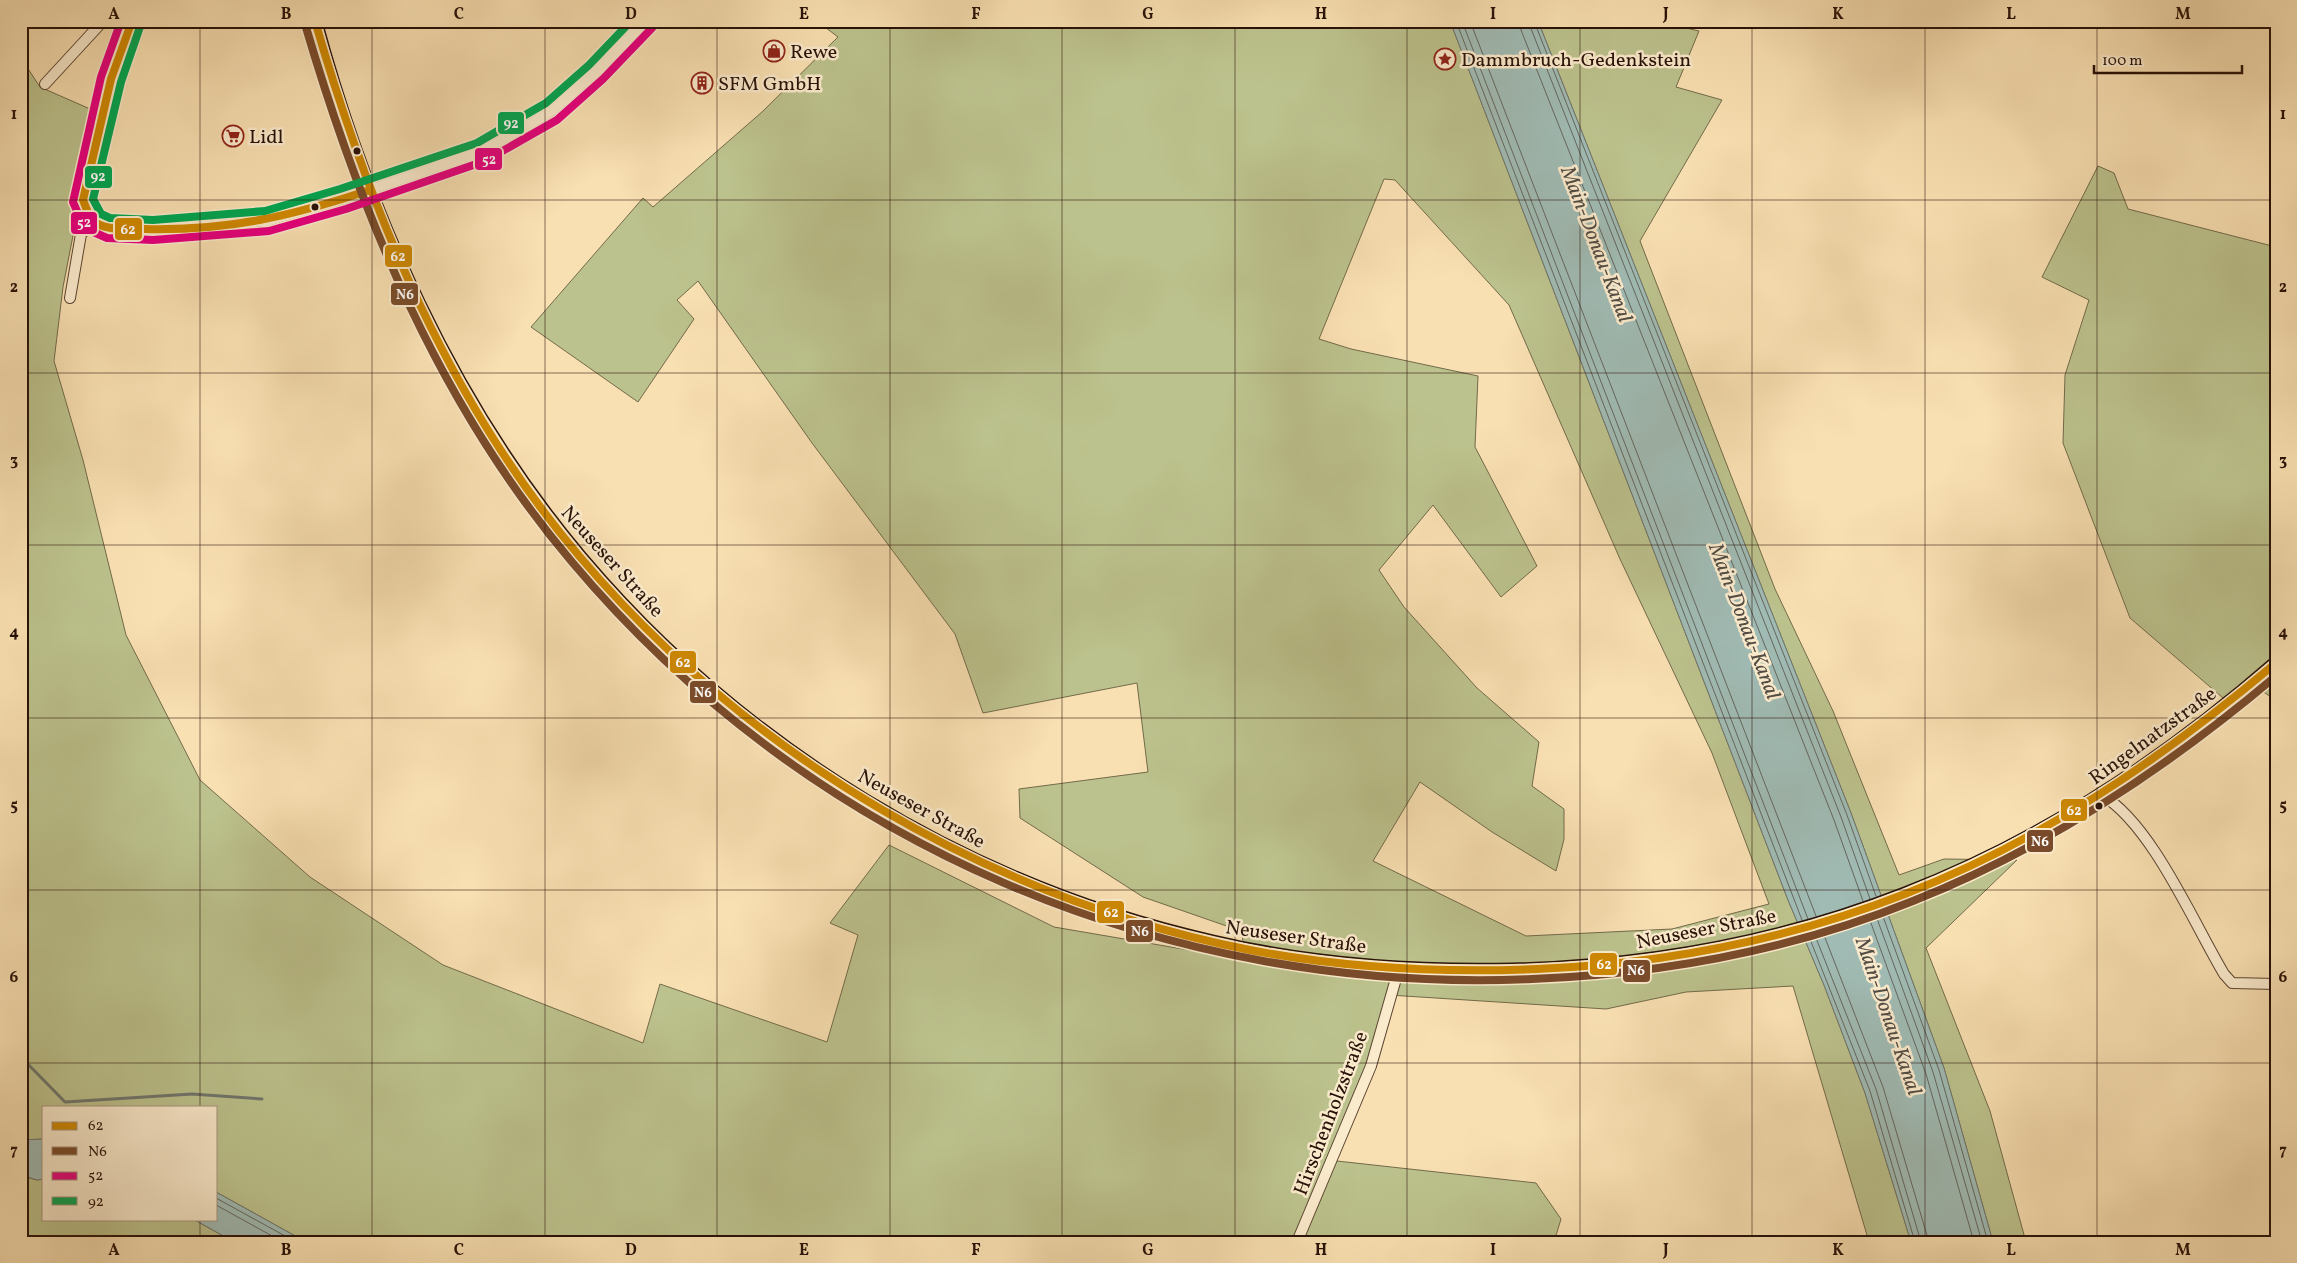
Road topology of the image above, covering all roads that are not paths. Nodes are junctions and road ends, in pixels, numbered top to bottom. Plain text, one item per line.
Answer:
1 (103, 21) edge
2 (132, 21) edge
3 (315, 21) edge
4 (645, 21) edge
5 (46, 84) dead end
6 (370, 190) junction
7 (95, 222) junction
8 (70, 298) dead end
9 (2276, 663) edge
10 (2102, 795) junction
11 (1909, 892) joint
12 (1399, 968) junction
13 (2276, 984) edge
14 (1298, 1242) edge

1 - 5 street
2 - 7 street
3 - 6 main road, Neuseser Straße
4 - 6 street
6 - 7 street
6 - 12 main road, Neuseser Straße
7 - 8 street
9 - 10 main road, Ringelnatzstraße
10 - 11 main road, Ringelnatzstraße
10 - 13 street
11 - 12 main road, Neuseser Straße
12 - 14 street, Hirschenholzstraße

